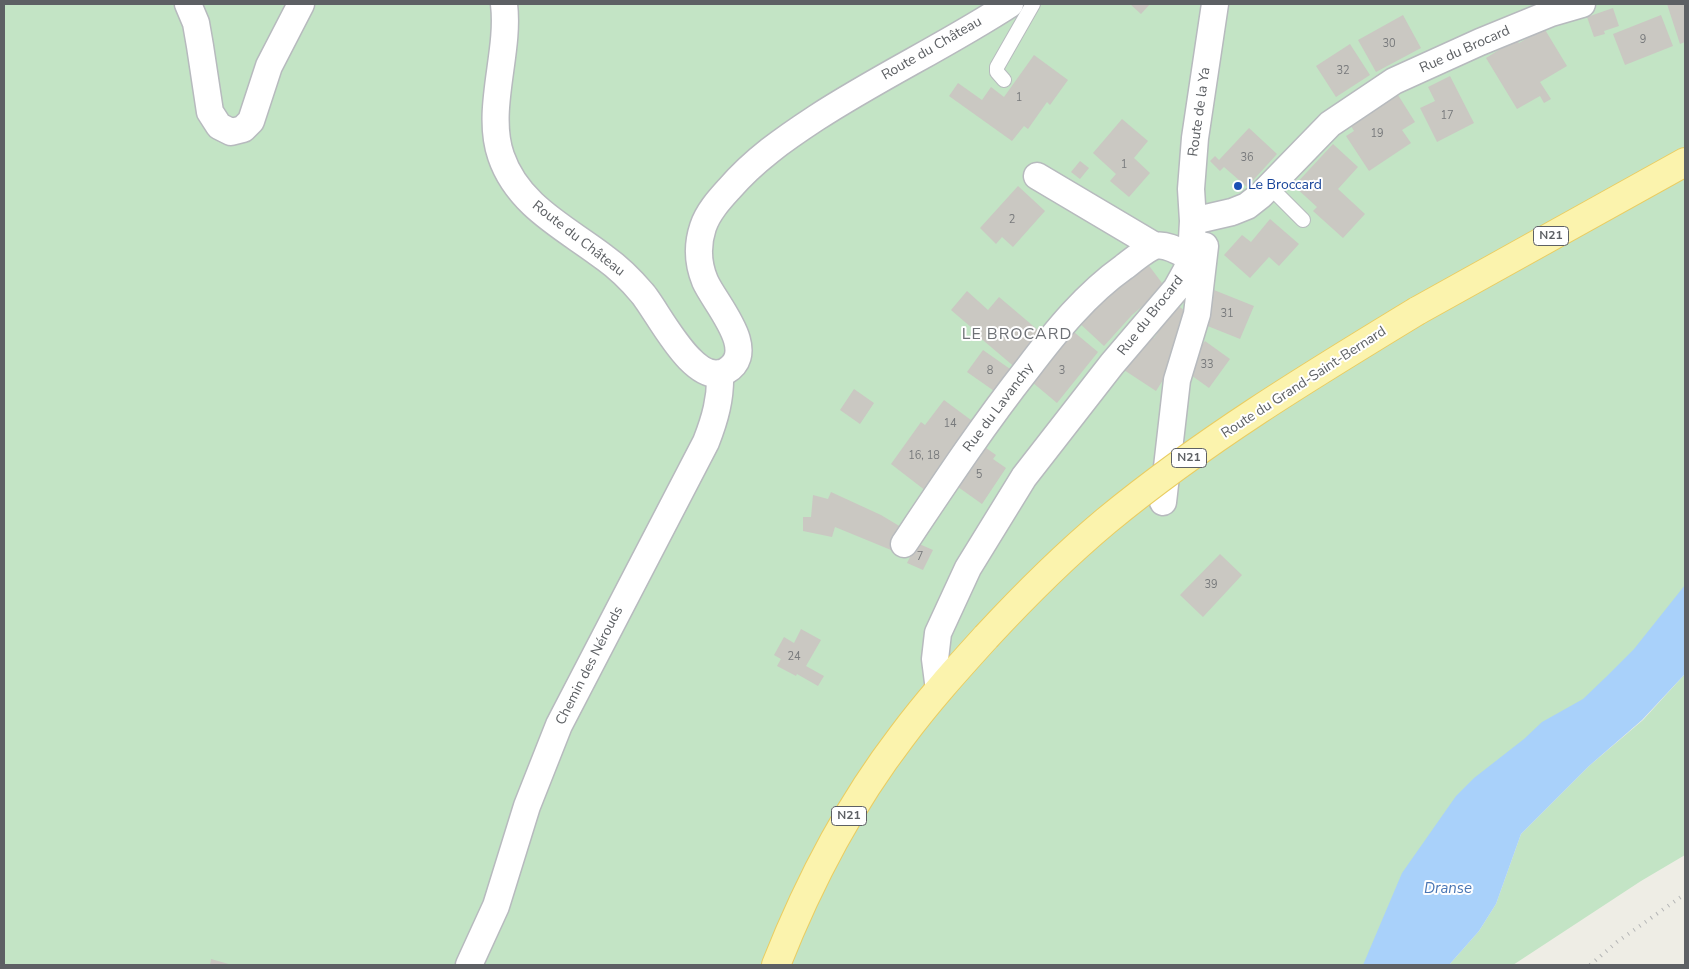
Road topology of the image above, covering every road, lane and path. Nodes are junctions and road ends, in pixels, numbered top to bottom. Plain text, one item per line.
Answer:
1 (188, 4) edge
2 (301, 4) edge
3 (504, 4) edge
4 (1010, 4) edge
5 (1033, 4) edge
6 (1215, 4) edge
7 (1582, 4) edge
8 (1550, 8) edge
9 (1004, 80) dead end
10 (1685, 162) edge
11 (1036, 176) dead end
12 (1269, 186) junction
13 (1303, 220) dead end
14 (1193, 221) junction
15 (1155, 246) junction
16 (1191, 258) junction
17 (720, 373) junction
18 (1163, 502) dead end
19 (904, 544) dead end
20 (939, 690) junction
21 (469, 965) edge
22 (776, 965) edge

1 - 2 street
3 - 17 street, Route du Château
4 - 17 street, Route du Château
5 - 9 lane
6 - 14 street, Route de la Ya
7 - 8 street, Rue du Brocard
8 - 12 street, Rue du Brocard
10 - 20 main road, Route du Grand-Saint-Bernard / N21, bridge
11 - 15 street
12 - 13 lane
12 - 14 street, Rue du Brocard
14 - 16 street, Rue du Brocard
14 - 18 street
15 - 16 street
15 - 19 street, Rue du Lavanchy
16 - 20 street, Rue du Brocard
17 - 21 street, Chemin des Nérouds
20 - 22 main road, Route du Grand-Saint-Bernard / N21

